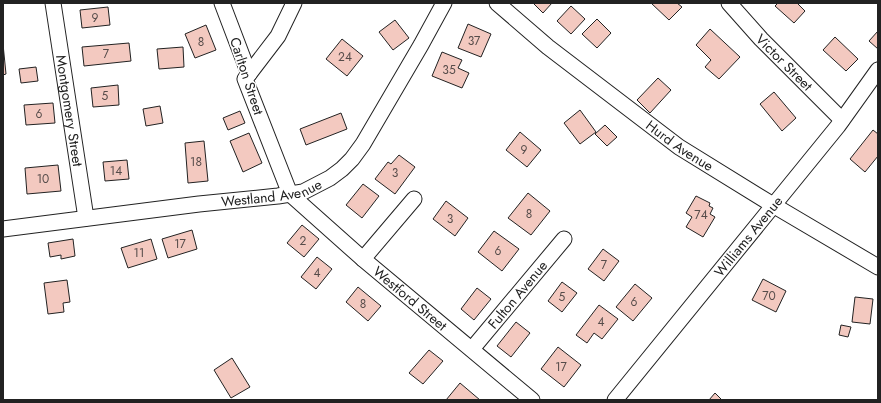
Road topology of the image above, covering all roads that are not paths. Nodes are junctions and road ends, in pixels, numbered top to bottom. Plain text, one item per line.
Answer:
1 (53, 3) edge
2 (222, 3) edge
3 (294, 3) edge
4 (444, 3) edge
5 (497, 3) edge
6 (729, 3) edge
7 (878, 70) edge
8 (249, 74) junction
9 (842, 120) junction
10 (290, 194) junction
11 (414, 199) dead end
12 (774, 205) junction
13 (86, 218) junction
14 (3, 229) edge
15 (564, 239) dead end
16 (364, 259) junction
17 (878, 267) edge
18 (472, 349) junction
19 (532, 400) edge
20 (615, 400) edge

1 - 13 street, Montgomery Street
2 - 8 street, Carlton Street
3 - 8 street
4 - 10 street, Westland Avenue
5 - 12 street, Hurd Avenue
6 - 9 street, Victor Street
7 - 9 street, Williams Avenue
8 - 10 street, Carlton Street
9 - 12 street, Williams Avenue
10 - 13 street, Westland Avenue
10 - 16 street, Westford Street
11 - 16 street
12 - 17 street, Hurd Avenue
12 - 20 street, Williams Avenue
13 - 14 street, Westland Avenue
15 - 18 street, Fulton Avenue
16 - 18 street, Westford Street
18 - 19 street, Westford Street

